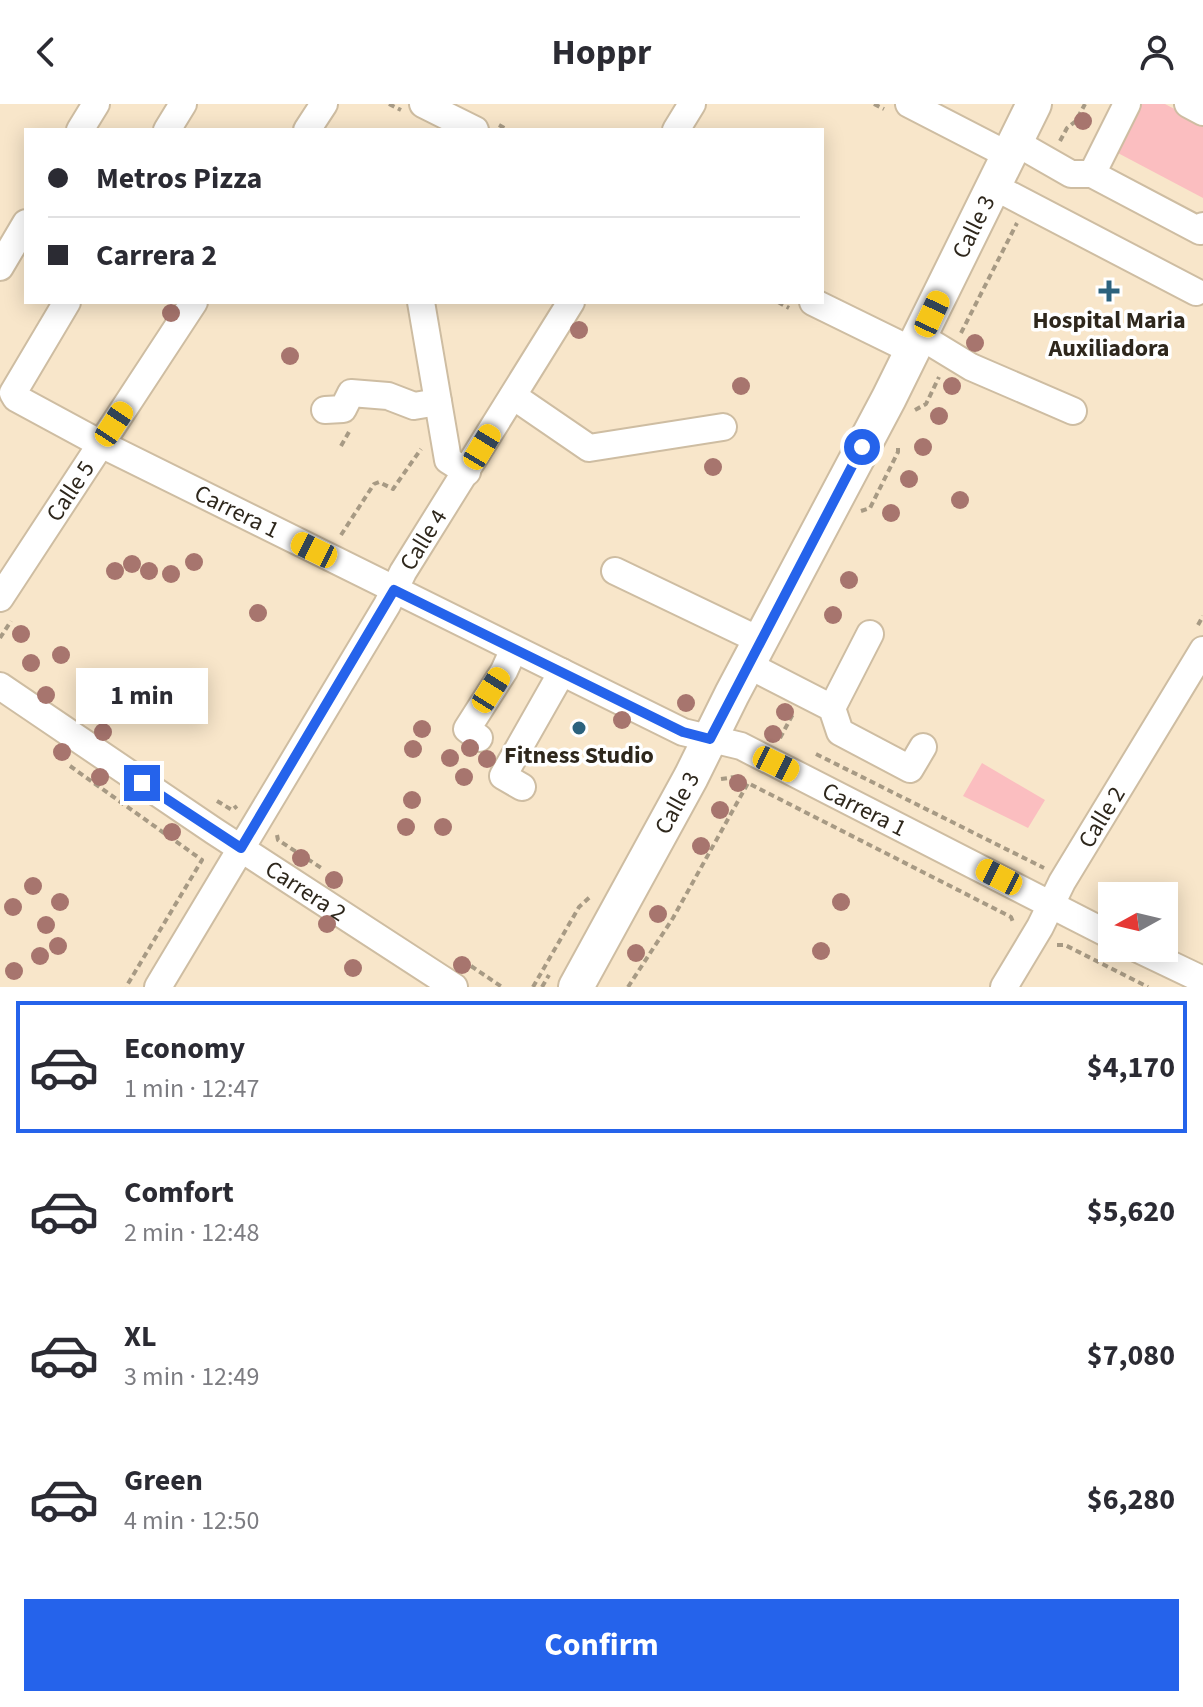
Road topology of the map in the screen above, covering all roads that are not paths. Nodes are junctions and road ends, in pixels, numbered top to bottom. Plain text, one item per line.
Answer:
1 (96, 104) edge
2 (183, 104) edge
3 (324, 104) edge
4 (423, 104) edge
5 (692, 104) edge
6 (1034, 104) edge
7 (1127, 104) edge
8 (1188, 104) edge
9 (898, 107) edge
10 (1203, 112) edge
11 (81, 128) edge
12 (168, 128) edge
13 (308, 128) edge
14 (471, 128) edge
15 (677, 128) edge
16 (1012, 148) junction
17 (1092, 174) junction
18 (993, 186) junction
19 (24, 226) edge
20 (1203, 226) edge
21 (0, 267) edge
22 (1196, 292) dead end
23 (66, 304) edge
24 (193, 304) edge
25 (421, 304) edge
26 (570, 304) edge
27 (802, 305) edge
28 (916, 344) junction
29 (513, 396) junction
30 (438, 402) junction
31 (325, 410) dead end
32 (1073, 411) dead end
33 (723, 427) dead end
34 (101, 444) junction
35 (467, 472) junction
36 (615, 571) dead end
37 (394, 590) junction
38 (8, 605) edge
39 (870, 634) dead end
40 (514, 649) junction
41 (1203, 650) edge
42 (754, 653) junction
43 (562, 672) junction
44 (0, 686) edge
45 (832, 708) junction
46 (479, 738) dead end
47 (710, 739) junction
48 (923, 747) dead end
49 (522, 787) dead end
50 (241, 848) junction
51 (1052, 905) junction
52 (1098, 929) edge
53 (1165, 962) edge
54 (1203, 980) edge
55 (158, 987) edge
56 (454, 987) edge
57 (576, 987) edge
58 (1004, 987) edge

1 - 11 street
2 - 12 street
3 - 13 street
4 - 14 street
5 - 15 street
6 - 16 main road, Calle 3
7 - 17 street
8 - 10 street
9 - 16 street
16 - 17 street
16 - 18 main road, Calle 3
17 - 20 street
18 - 22 street
18 - 28 main road, Calle 3
19 - 21 street
23 - 34 street, Carrera 1
24 - 34 street, Calle 5
25 - 30 street
26 - 29 street, Calle 4
27 - 28 street
28 - 32 street
28 - 42 main road, Calle 3
29 - 33 street
29 - 35 street, Calle 4
30 - 31 street
30 - 35 street
34 - 37 street, Carrera 1
34 - 38 street, Calle 5
35 - 37 street, Calle 4
36 - 42 street
37 - 40 street, Carrera 1
37 - 50 street, Calle 4
39 - 45 street
40 - 43 street, Carrera 1
40 - 46 street
41 - 51 street, Calle 2
42 - 45 street
42 - 47 main road, Calle 3
43 - 47 street, Carrera 1
43 - 49 street
44 - 50 street, Carrera 2
45 - 48 street
47 - 51 street, Carrera 1
47 - 57 main road, Calle 3
50 - 55 street, Calle 4
50 - 56 street, Carrera 2
51 - 52 street, Carrera 1
51 - 58 street, Calle 2
53 - 54 street

